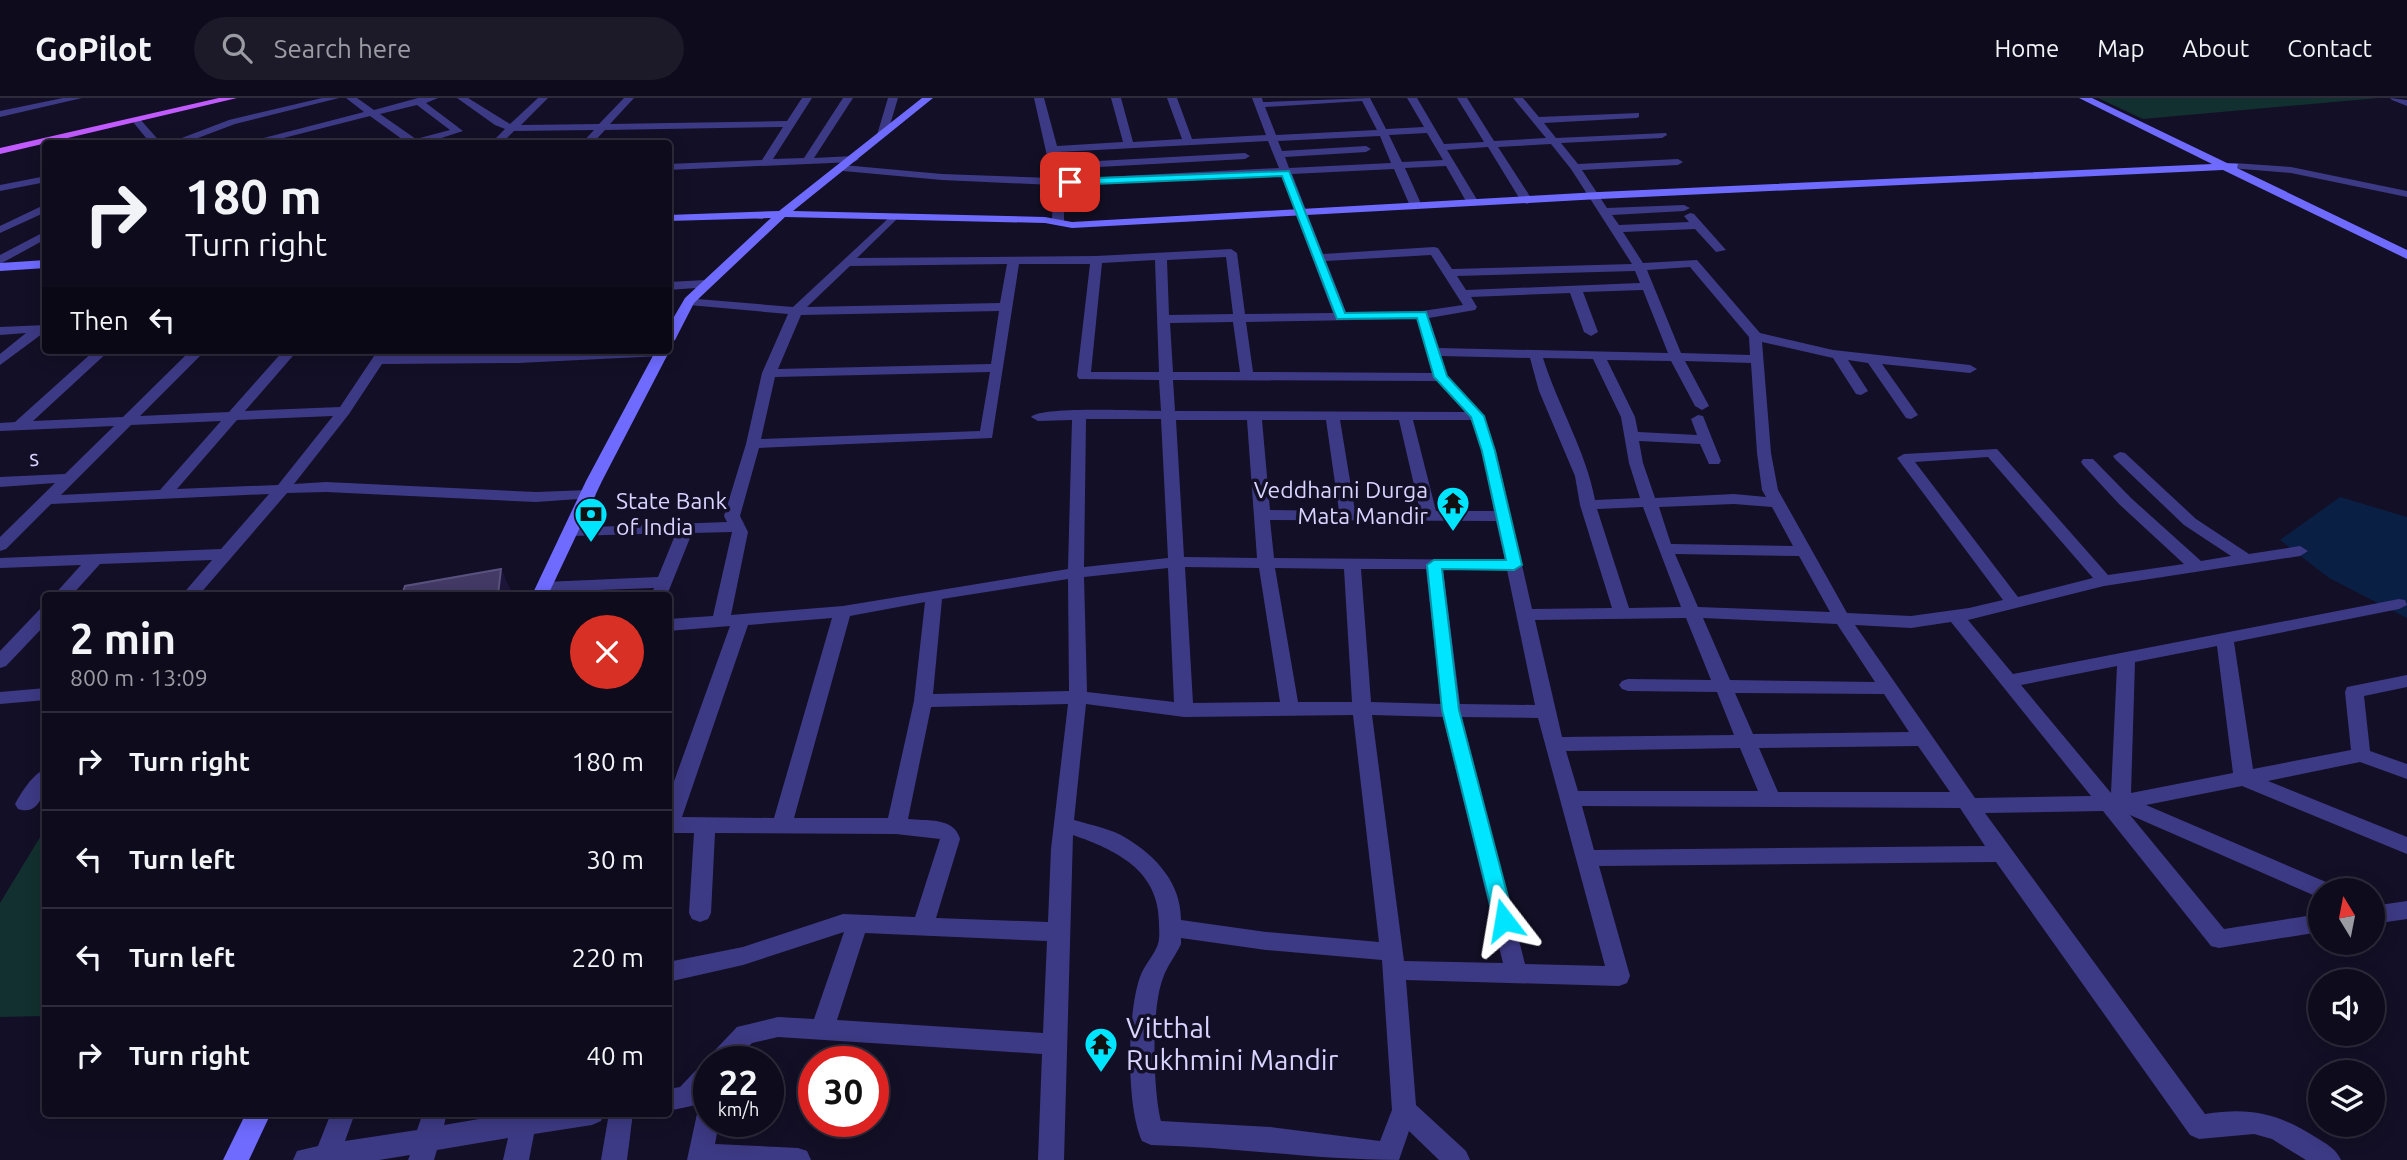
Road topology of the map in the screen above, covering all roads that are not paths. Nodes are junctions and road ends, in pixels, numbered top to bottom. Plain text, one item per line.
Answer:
1 (77, 98) edge
2 (214, 98) edge
3 (232, 98) edge
4 (334, 98) edge
5 (351, 98) edge
6 (433, 98) edge
7 (462, 98) edge
8 (543, 98) edge
9 (629, 98) edge
10 (807, 98) edge
11 (848, 98) edge
12 (893, 98) edge
13 (928, 98) edge
14 (1039, 98) edge
15 (1116, 98) edge
16 (1172, 98) edge
17 (1365, 98) edge
18 (1412, 98) edge
19 (1462, 98) edge
20 (1519, 98) edge
21 (2084, 98) edge
22 (2094, 98) edge
23 (2395, 98) edge
24 (68, 99) edge
25 (1530, 99) edge
26 (1258, 101) edge
27 (418, 102) junction
28 (2407, 103) edge
29 (313, 111) edge
30 (372, 113) junction
31 (0, 114) edge
32 (1636, 115) dead end
33 (136, 120) junction
34 (1536, 120) junction
35 (790, 124) junction
36 (601, 127) junction
37 (512, 128) junction
38 (1430, 130) junction
39 (1383, 132) junction
40 (286, 134) junction
41 (882, 135) junction
42 (1662, 135) dead end
43 (1271, 138) junction
44 (154, 140) edge
45 (181, 140) edge
46 (262, 140) edge
47 (293, 140) edge
48 (407, 140) edge
49 (423, 140) edge
50 (499, 140) edge
51 (590, 140) edge
52 (1188, 142) junction
53 (1554, 142) junction
54 (1129, 145) junction
55 (1492, 145) junction
56 (1440, 146) junction
57 (0, 148) edge
58 (1051, 149) junction
59 (1366, 149) dead end
60 (1278, 154) junction
61 (1245, 156) dead end
62 (854, 159) junction
63 (807, 160) junction
64 (766, 162) junction
65 (1678, 162) dead end
66 (1450, 163) junction
67 (1055, 166) junction
68 (1398, 166) junction
69 (2228, 166) junction
70 (672, 167) edge
71 (1575, 167) junction
72 (843, 168) junction
73 (1285, 173) junction
74 (42, 180) edge
75 (1058, 181) junction
76 (0, 188) edge
77 (1671, 192) junction
78 (2407, 194) edge
79 (1527, 201) junction
80 (1473, 203) junction
81 (1599, 205) junction
82 (1416, 206) junction
83 (1684, 208) junction
84 (42, 209) edge
85 (1301, 211) junction
86 (782, 214) junction
87 (893, 217) junction
88 (672, 218) edge
89 (0, 219) edge
90 (1058, 222) junction
91 (12, 224) junction
92 (1697, 225) junction
93 (1614, 229) junction
94 (0, 230) edge
95 (42, 236) edge
96 (2407, 247) edge
97 (1720, 250) dead end
98 (2407, 255) edge
99 (42, 257) edge
100 (1161, 257) junction
101 (1319, 258) junction
102 (0, 260) edge
103 (1096, 260) junction
104 (847, 262) junction
105 (1013, 262) junction
106 (42, 264) edge
107 (0, 267) edge
108 (1640, 267) junction
109 (1448, 273) junction
110 (705, 284) junction
111 (672, 286) edge
112 (1646, 286) junction
113 (1576, 289) junction
114 (1462, 294) junction
115 (690, 301) junction
116 (1006, 307) junction
117 (796, 311) junction
118 (1422, 315) junction
119 (1341, 317) junction
120 (1239, 318) junction
121 (1163, 319) junction
122 (42, 328) edge
123 (0, 331) edge
124 (1591, 332) dead end
125 (672, 333) edge
126 (1755, 336) junction
127 (1433, 352) junction
128 (1837, 353) junction
129 (99, 354) edge
130 (195, 354) edge
131 (287, 354) edge
132 (496, 354) edge
133 (660, 354) edge
134 (1535, 354) junction
135 (382, 355) edge
136 (1598, 355) junction
137 (1676, 356) junction
138 (1758, 359) junction
139 (1873, 359) junction
140 (0, 360) edge
141 (998, 368) junction
142 (1970, 369) dead end
143 (769, 373) junction
144 (1166, 376) junction
145 (1247, 377) junction
146 (1441, 377) junction
147 (1861, 391) dead end
148 (344, 411) junction
149 (1079, 415) junction
150 (1168, 415) junction
151 (1254, 415) junction
152 (1332, 415) junction
153 (1911, 415) dead end
154 (1405, 416) junction
155 (1477, 416) junction
156 (232, 417) junction
157 (1038, 417) dead end
158 (125, 422) junction
159 (19, 426) junction
160 (0, 427) edge
161 (1631, 436) junction
162 (1706, 440) junction
163 (754, 444) junction
164 (2120, 456) dead end
165 (1714, 461) dead end
166 (2088, 462) dead end
167 (70, 478) junction
168 (0, 482) edge
169 (283, 488) junction
170 (166, 494) junction
171 (588, 495) junction
172 (47, 500) junction
173 (1649, 503) junction
174 (1777, 503) junction
175 (1588, 505) junction
176 (1262, 515) junction
177 (1348, 516) junction
178 (1429, 516) junction
179 (1503, 516) junction
180 (738, 527) junction
181 (686, 529) junction
182 (571, 531) junction
183 (0, 546) edge
184 (1665, 549) junction
185 (1804, 551) junction
186 (2300, 551) dead end
187 (224, 554) junction
188 (96, 559) junction
189 (2246, 559) junction
190 (1178, 562) junction
191 (0, 563) edge
192 (1266, 564) junction
193 (1352, 564) junction
194 (1434, 565) junction
195 (1514, 565) junction
196 (2198, 567) junction
197 (1076, 573) junction
198 (2104, 581) junction
199 (662, 588) edge
200 (542, 591) edge
201 (65, 592) edge
202 (192, 592) edge
203 (934, 595) junction
204 (2014, 603) junction
205 (2399, 604) dead end
206 (843, 612) junction
207 (1693, 612) junction
208 (1622, 613) junction
209 (1525, 615) junction
210 (1955, 616) junction
211 (42, 617) edge
212 (1841, 617) junction
213 (741, 620) junction
214 (721, 621) junction
215 (672, 625) edge
216 (2225, 639) junction
217 (2126, 659) junction
218 (0, 662) edge
219 (2009, 681) junction
220 (2407, 681) edge
221 (1628, 685) dead end
222 (1722, 685) junction
223 (1889, 688) junction
224 (42, 694) edge
225 (1078, 697) junction
226 (0, 698) edge
227 (923, 701) junction
228 (1290, 708) junction
229 (1362, 708) junction
230 (1184, 710) junction
231 (1451, 710) junction
232 (1546, 712) junction
233 (1924, 738) junction
234 (1746, 741) junction
235 (1555, 744) junction
236 (2361, 755) junction
237 (2407, 772) edge
238 (2244, 779) junction
239 (42, 781) edge
240 (1570, 798) junction
241 (1770, 799) junction
242 (1968, 803) junction
243 (2115, 803) junction
244 (24, 804) dead end
245 (672, 816) edge
246 (782, 824) junction
247 (1064, 824) junction
248 (672, 825) edge
249 (705, 825) junction
250 (896, 826) junction
251 (2407, 846) edge
252 (2002, 854) junction
253 (1586, 858) junction
254 (2308, 884) edge
255 (2407, 910) edge
256 (700, 913) dead end
257 (2385, 913) edge
258 (858, 922) junction
259 (2308, 925) edge
260 (923, 926) junction
261 (1170, 927) junction
262 (1057, 932) junction
263 (1393, 961) junction
264 (672, 971) edge
265 (1517, 975) junction
266 (822, 1030) junction
267 (1054, 1044) junction
268 (733, 1046) edge
269 (693, 1090) edge
270 (672, 1099) edge
271 (1404, 1110) junction
272 (257, 1117) edge
273 (341, 1117) edge
274 (434, 1117) edge
275 (547, 1117) edge
276 (620, 1117) edge
277 (525, 1119) edge
278 (704, 1137) edge
279 (424, 1150) edge
280 (1388, 1157) edge
281 (700, 1158) edge
282 (320, 1159) edge
283 (236, 1160) edge
284 (516, 1160) edge
285 (614, 1160) edge
286 (798, 1160) edge
287 (1051, 1160) edge
288 (1457, 1160) edge
289 (2328, 1160) edge

1 - 24 street
2 - 57 main road
3 - 33 main road
4 - 29 street
5 - 30 street
6 - 27 street
7 - 37 street
8 - 37 street
9 - 36 street
10 - 35 street
11 - 63 street
12 - 41 street
13 - 41 street
14 - 58 street
15 - 54 street
16 - 52 street
17 - 26 street
17 - 39 street
18 - 38 street
19 - 55 street
20 - 25 street
20 - 34 street
21 - 69 street
22 - 69 street
23 - 28 street
24 - 31 street
26 - 43 street
27 - 30 street
27 - 49 street
29 - 30 street
29 - 40 street
29 - 45 street
30 - 48 street
32 - 34 street
33 - 44 street
33 - 57 main road
34 - 53 street
35 - 36 street
35 - 64 street
36 - 37 street
36 - 51 street
37 - 50 street
38 - 39 street
38 - 56 street
39 - 43 street
39 - 68 street
40 - 46 street
40 - 47 street
41 - 62 street
42 - 53 street
43 - 52 street
43 - 60 street
52 - 54 street
53 - 55 street
53 - 71 street
54 - 58 street
55 - 56 street
55 - 79 street
56 - 66 street
58 - 67 street
59 - 60 street
60 - 73 street
61 - 67 street
62 - 63 street
62 - 72 street
63 - 64 street
64 - 70 street
65 - 71 street
66 - 68 street
66 - 80 street
67 - 75 street
68 - 73 street
68 - 82 street
69 - 77 street
69 - 78 street
69 - 96 street
69 - 98 street
71 - 81 street
72 - 75 street
72 - 86 street
73 - 75 street
73 - 85 street
74 - 76 street
75 - 90 street
77 - 81 street
77 - 83 street
79 - 80 street
79 - 81 street
80 - 82 street
81 - 83 street
81 - 93 street
82 - 85 street
83 - 92 street
84 - 91 street
85 - 90 street
85 - 101 street
86 - 87 street
86 - 88 street
86 - 110 street
87 - 90 street
87 - 104 street
89 - 91 street
91 - 94 street
92 - 93 street
92 - 97 street
93 - 108 street
95 - 102 street
99 - 102 street
100 - 103 street
100 - 120 street
100 - 121 street
101 - 109 street
101 - 119 street
103 - 105 street
103 - 144 street
104 - 105 street
104 - 117 street
105 - 116 street
106 - 107 street
108 - 109 street
108 - 112 street
108 - 126 street
109 - 114 street
110 - 111 street
110 - 115 street
112 - 113 street
112 - 137 street
113 - 114 street
113 - 124 street
114 - 118 street
115 - 117 street
115 - 125 street
116 - 117 street
116 - 141 street
117 - 143 street
118 - 119 street
118 - 127 street
119 - 120 street
120 - 121 street
120 - 145 street
121 - 144 street
122 - 123 street
122 - 140 street
126 - 128 street
126 - 138 street
127 - 134 street
127 - 146 street
128 - 139 street
128 - 147 street
129 - 159 street
130 - 158 street
131 - 156 street
132 - 135 street
133 - 171 street
134 - 136 street
134 - 175 street
135 - 148 street
136 - 137 street
136 - 161 street
137 - 138 street
137 - 162 street
138 - 174 street
139 - 142 street
139 - 153 street
141 - 143 street
141 - 163 street
143 - 163 street
144 - 145 street
144 - 150 street
145 - 146 street
146 - 155 street
148 - 156 street
148 - 169 street
149 - 150 street
149 - 157 street
149 - 197 street
150 - 151 street
150 - 190 street
151 - 152 street
151 - 176 street
152 - 154 street
152 - 177 street
154 - 155 street
154 - 178 street
155 - 179 street
156 - 158 street
156 - 170 street
158 - 159 street
158 - 167 street
159 - 160 street
161 - 162 street
161 - 173 street
162 - 165 street
163 - 180 street
164 - 189 street
166 - 196 street
167 - 168 street, s
167 - 172 street
169 - 170 street
169 - 171 street
169 - 187 street
170 - 172 street
171 - 182 street
172 - 183 street
173 - 174 street
173 - 175 street
173 - 184 street
174 - 185 street
175 - 208 street
176 - 177 street
176 - 192 street
177 - 178 street
178 - 179 street
179 - 195 street
180 - 181 street
180 - 214 street
181 - 182 street
181 - 199 street
182 - 200 street
184 - 185 street
184 - 207 street
185 - 212 street
186 - 189 street
187 - 188 street
187 - 202 street
188 - 191 street
188 - 201 street
189 - 196 street
190 - 192 street
190 - 197 street
190 - 230 street
192 - 193 street
192 - 228 street
193 - 194 street
193 - 229 street
194 - 195 street
194 - 231 street
195 - 209 street
196 - 198 street
197 - 203 street
197 - 225 street
198 - 204 street
198 - 204 street
199 - 200 street
203 - 206 street
203 - 227 street
204 - 210 street
205 - 216 street
206 - 213 street
206 - 246 street
207 - 208 street
207 - 212 street
207 - 222 street
208 - 209 street
209 - 232 street
210 - 212 street
210 - 219 street
211 - 218 street
212 - 223 street
213 - 214 street
213 - 245 street
214 - 215 street
216 - 217 street
216 - 238 street
217 - 219 street
217 - 243 street
219 - 243 street
220 - 236 street
221 - 222 street
222 - 223 street
222 - 234 street
223 - 233 street
224 - 226 street
225 - 227 street
225 - 230 street
225 - 247 street
227 - 250 street
228 - 229 street
228 - 230 street
229 - 231 street
229 - 263 street
231 - 232 street
231 - 265 street
232 - 235 street
233 - 234 street
233 - 242 street
234 - 235 street
234 - 241 street
235 - 240 street
236 - 237 street
236 - 238 street
238 - 243 street
238 - 251 street
239 - 244 street
240 - 241 street
240 - 253 street
241 - 242 street
242 - 243 street
242 - 252 street
243 - 254 street
243 - 259 street
246 - 249 street
246 - 250 street
247 - 261 street
247 - 262 street
248 - 249 street
249 - 256 street
250 - 260 street
252 - 253 street
252 - 289 street
253 - 265 street
255 - 257 street
258 - 260 street
258 - 264 street
258 - 266 street
260 - 262 street
261 - 263 street
261 - 280 street
262 - 267 street
263 - 265 street
263 - 271 street
266 - 267 street
266 - 268 street
267 - 287 street
269 - 270 street
271 - 280 street
271 - 288 street
272 - 283 street
273 - 282 street
274 - 279 street
275 - 277 street
276 - 285 street
277 - 279 street
277 - 284 street
278 - 281 street
279 - 282 street
281 - 286 street

